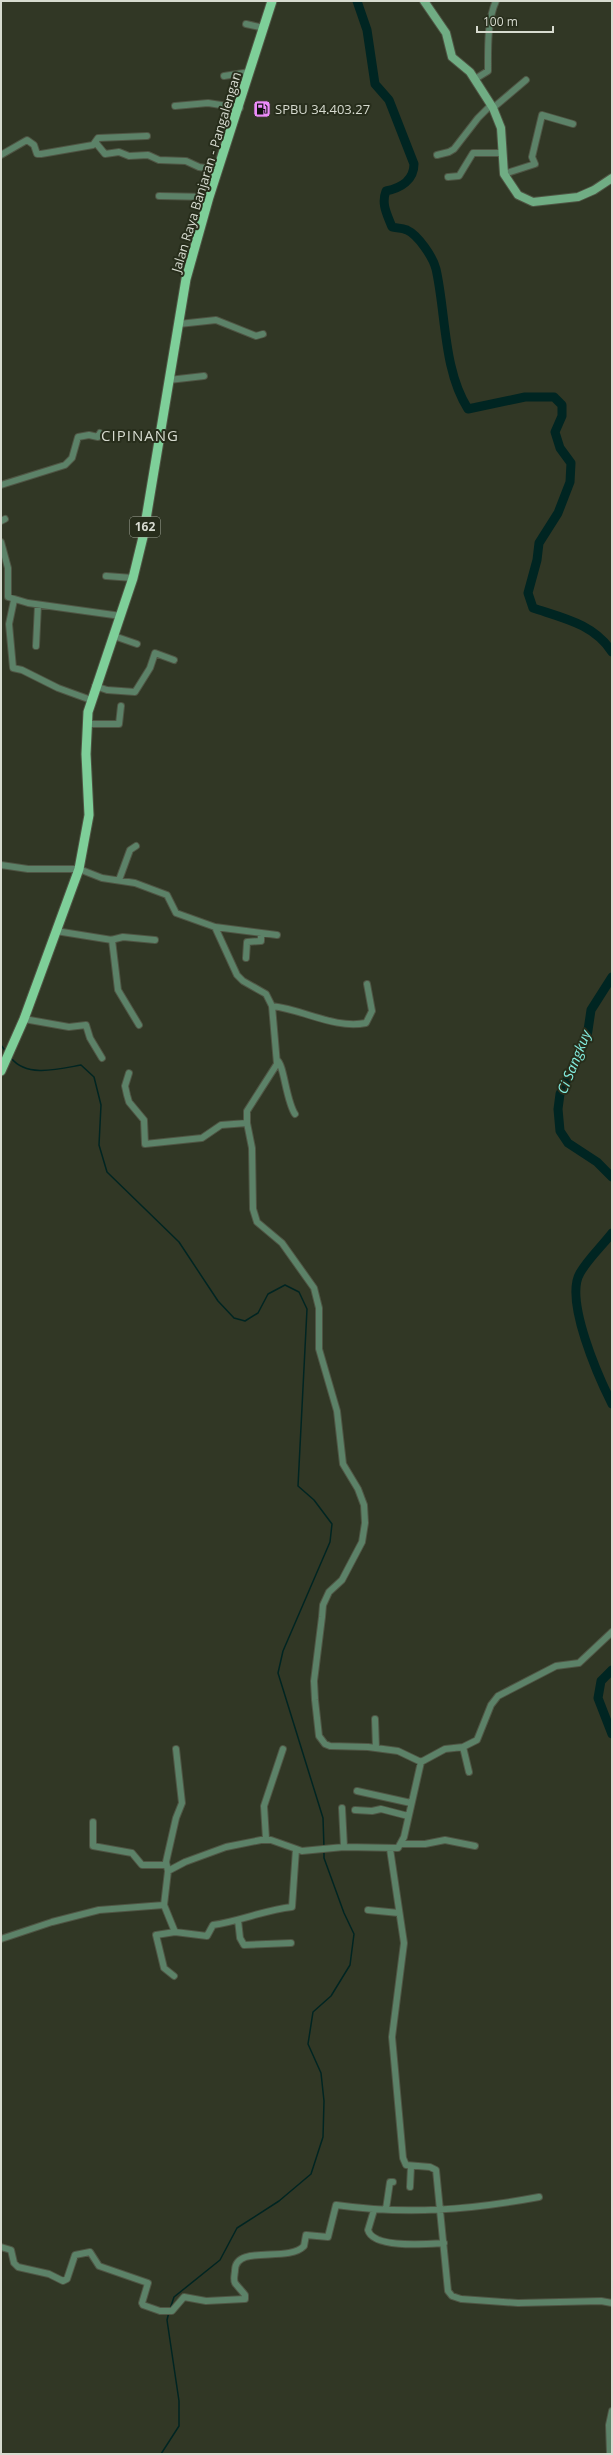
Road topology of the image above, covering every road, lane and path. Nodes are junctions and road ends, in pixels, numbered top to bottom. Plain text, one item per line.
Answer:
1 (272, 1) edge
2 (424, 1) edge
3 (496, 1) edge
4 (246, 24) dead end
5 (264, 28) junction
6 (250, 72) junction
7 (224, 76) dead end
8 (475, 79) junction
9 (526, 80) dead end
10 (175, 106) dead end
11 (492, 107) junction
12 (240, 108) junction
13 (574, 124) dead end
14 (147, 136) dead end
15 (96, 143) junction
16 (502, 152) junction
17 (1, 155) edge
18 (437, 155) dead end
19 (218, 170) junction
20 (504, 174) junction
21 (448, 178) dead end
22 (612, 178) edge
23 (159, 196) dead end
24 (209, 198) junction
25 (179, 324) junction
26 (263, 334) dead end
27 (204, 376) dead end
28 (169, 380) junction
29 (100, 433) dead end
30 (1, 485) edge
31 (1, 542) edge
32 (1, 568) edge
33 (8, 568) junction
34 (106, 576) dead end
35 (133, 578) junction
36 (14, 600) junction
37 (38, 605) junction
38 (121, 616) junction
39 (114, 636) junction
40 (137, 644) dead end
41 (36, 646) dead end
42 (174, 660) dead end
43 (95, 686) junction
44 (91, 700) junction
45 (120, 706) dead end
46 (88, 724) junction
47 (136, 846) dead end
48 (1, 865) edge
49 (79, 869) junction
50 (119, 880) junction
51 (215, 927) junction
52 (56, 931) junction
53 (261, 933) junction
54 (277, 935) dead end
55 (111, 940) junction
56 (155, 940) dead end
57 (246, 958) dead end
58 (367, 984) dead end
59 (272, 1006) junction
60 (24, 1019) junction
61 (139, 1025) dead end
62 (102, 1058) dead end
63 (277, 1060) junction
64 (1, 1070) edge
65 (129, 1073) dead end
66 (295, 1114) dead end
67 (247, 1123) junction
68 (612, 1632) edge
69 (375, 1719) dead end
70 (463, 1747) junction
71 (376, 1748) junction
72 (176, 1749) dead end
73 (282, 1749) dead end
74 (421, 1762) junction
75 (469, 1772) dead end
76 (357, 1791) dead end
77 (411, 1803) junction
78 (342, 1808) dead end
79 (355, 1810) dead end
80 (408, 1816) junction
81 (93, 1822) dead end
82 (266, 1840) junction
83 (401, 1844) junction
84 (475, 1846) dead end
85 (344, 1847) junction
86 (390, 1849) junction
87 (296, 1850) junction
88 (167, 1868) junction
89 (164, 1905) junction
90 (368, 1910) dead end
91 (399, 1913) junction
92 (238, 1920) junction
93 (176, 1932) junction
94 (1, 1939) edge
95 (291, 1943) dead end
96 (174, 1976) dead end
97 (411, 2166) junction
98 (393, 2182) dead end
99 (410, 2187) dead end
100 (539, 2197) dead end
101 (386, 2209) junction
102 (374, 2210) junction
103 (441, 2210) junction
104 (444, 2243) junction
105 (1, 2247) edge
106 (612, 2303) edge
107 (612, 2411) edge
108 (610, 2454) edge

1 - 5 main road, Jalan Raya Banjaran - Pangalengan / 162
2 - 8 street
3 - 8 street
4 - 5 street
5 - 6 main road, Jalan Raya Banjaran - Pangalengan / 162
6 - 7 street
6 - 12 main road, Jalan Raya Banjaran - Pangalengan / 162
8 - 11 street
9 - 11 street
10 - 12 street
11 - 16 street
11 - 18 street
12 - 19 main road, Jalan Raya Banjaran - Pangalengan / 162
13 - 20 street
14 - 15 street
15 - 17 street
15 - 19 street
16 - 20 street
16 - 21 street
19 - 24 main road, Jalan Raya Banjaran - Pangalengan / 162
20 - 22 street
23 - 24 street
24 - 25 main road, Jalan Raya Banjaran - Pangalengan / 162
25 - 26 street
25 - 28 main road, Jalan Raya Banjaran - Pangalengan / 162
27 - 28 street
28 - 35 main road, Jalan Raya Banjaran - Pangalengan / 162
29 - 30 street
31 - 33 street
32 - 33 street
33 - 36 street
34 - 35 street
35 - 38 main road, Jalan Raya Banjaran - Pangalengan / 162
36 - 37 street
36 - 44 street
37 - 38 street
37 - 41 street
38 - 39 main road, Jalan Raya Banjaran - Pangalengan / 162
39 - 40 street
39 - 43 main road, Jalan Raya Banjaran - Pangalengan / 162
42 - 43 street
43 - 44 main road, Jalan Raya Banjaran - Pangalengan / 162
44 - 46 main road, Jalan Raya Banjaran - Pangalengan / 162
45 - 46 street
46 - 49 main road, Jalan Raya Banjaran - Pangalengan / 162
47 - 50 street
48 - 49 street
49 - 50 street
49 - 52 main road, Jalan Raya Banjaran - Pangalengan / 162
50 - 51 street
51 - 53 street
51 - 59 street
52 - 55 street
52 - 60 main road, Jalan Raya Banjaran - Pangalengan / 162
53 - 54 street
53 - 57 street
55 - 56 street
55 - 61 street
58 - 59 street
59 - 63 street
60 - 62 street
60 - 64 main road, Jalan Raya Banjaran - Pangalengan / 162
63 - 66 street
63 - 67 street
65 - 67 street
67 - 71 street
68 - 70 street
69 - 71 street
70 - 74 street
70 - 75 street
71 - 74 street
72 - 88 street
73 - 82 street
74 - 77 street
76 - 77 street
77 - 80 street
78 - 85 street
79 - 80 street
80 - 83 street
81 - 88 street
82 - 87 street
82 - 88 street
83 - 84 street
83 - 86 street
85 - 86 street
85 - 87 street
86 - 91 street
87 - 92 street
88 - 89 street
89 - 93 street
89 - 94 street
90 - 91 street
91 - 97 street
92 - 93 street
92 - 95 street
93 - 96 street
97 - 99 street
97 - 103 street
98 - 101 street
100 - 103 street
101 - 102 street
101 - 103 street
102 - 104 street
102 - 105 street
103 - 104 street
104 - 106 street
107 - 108 street

